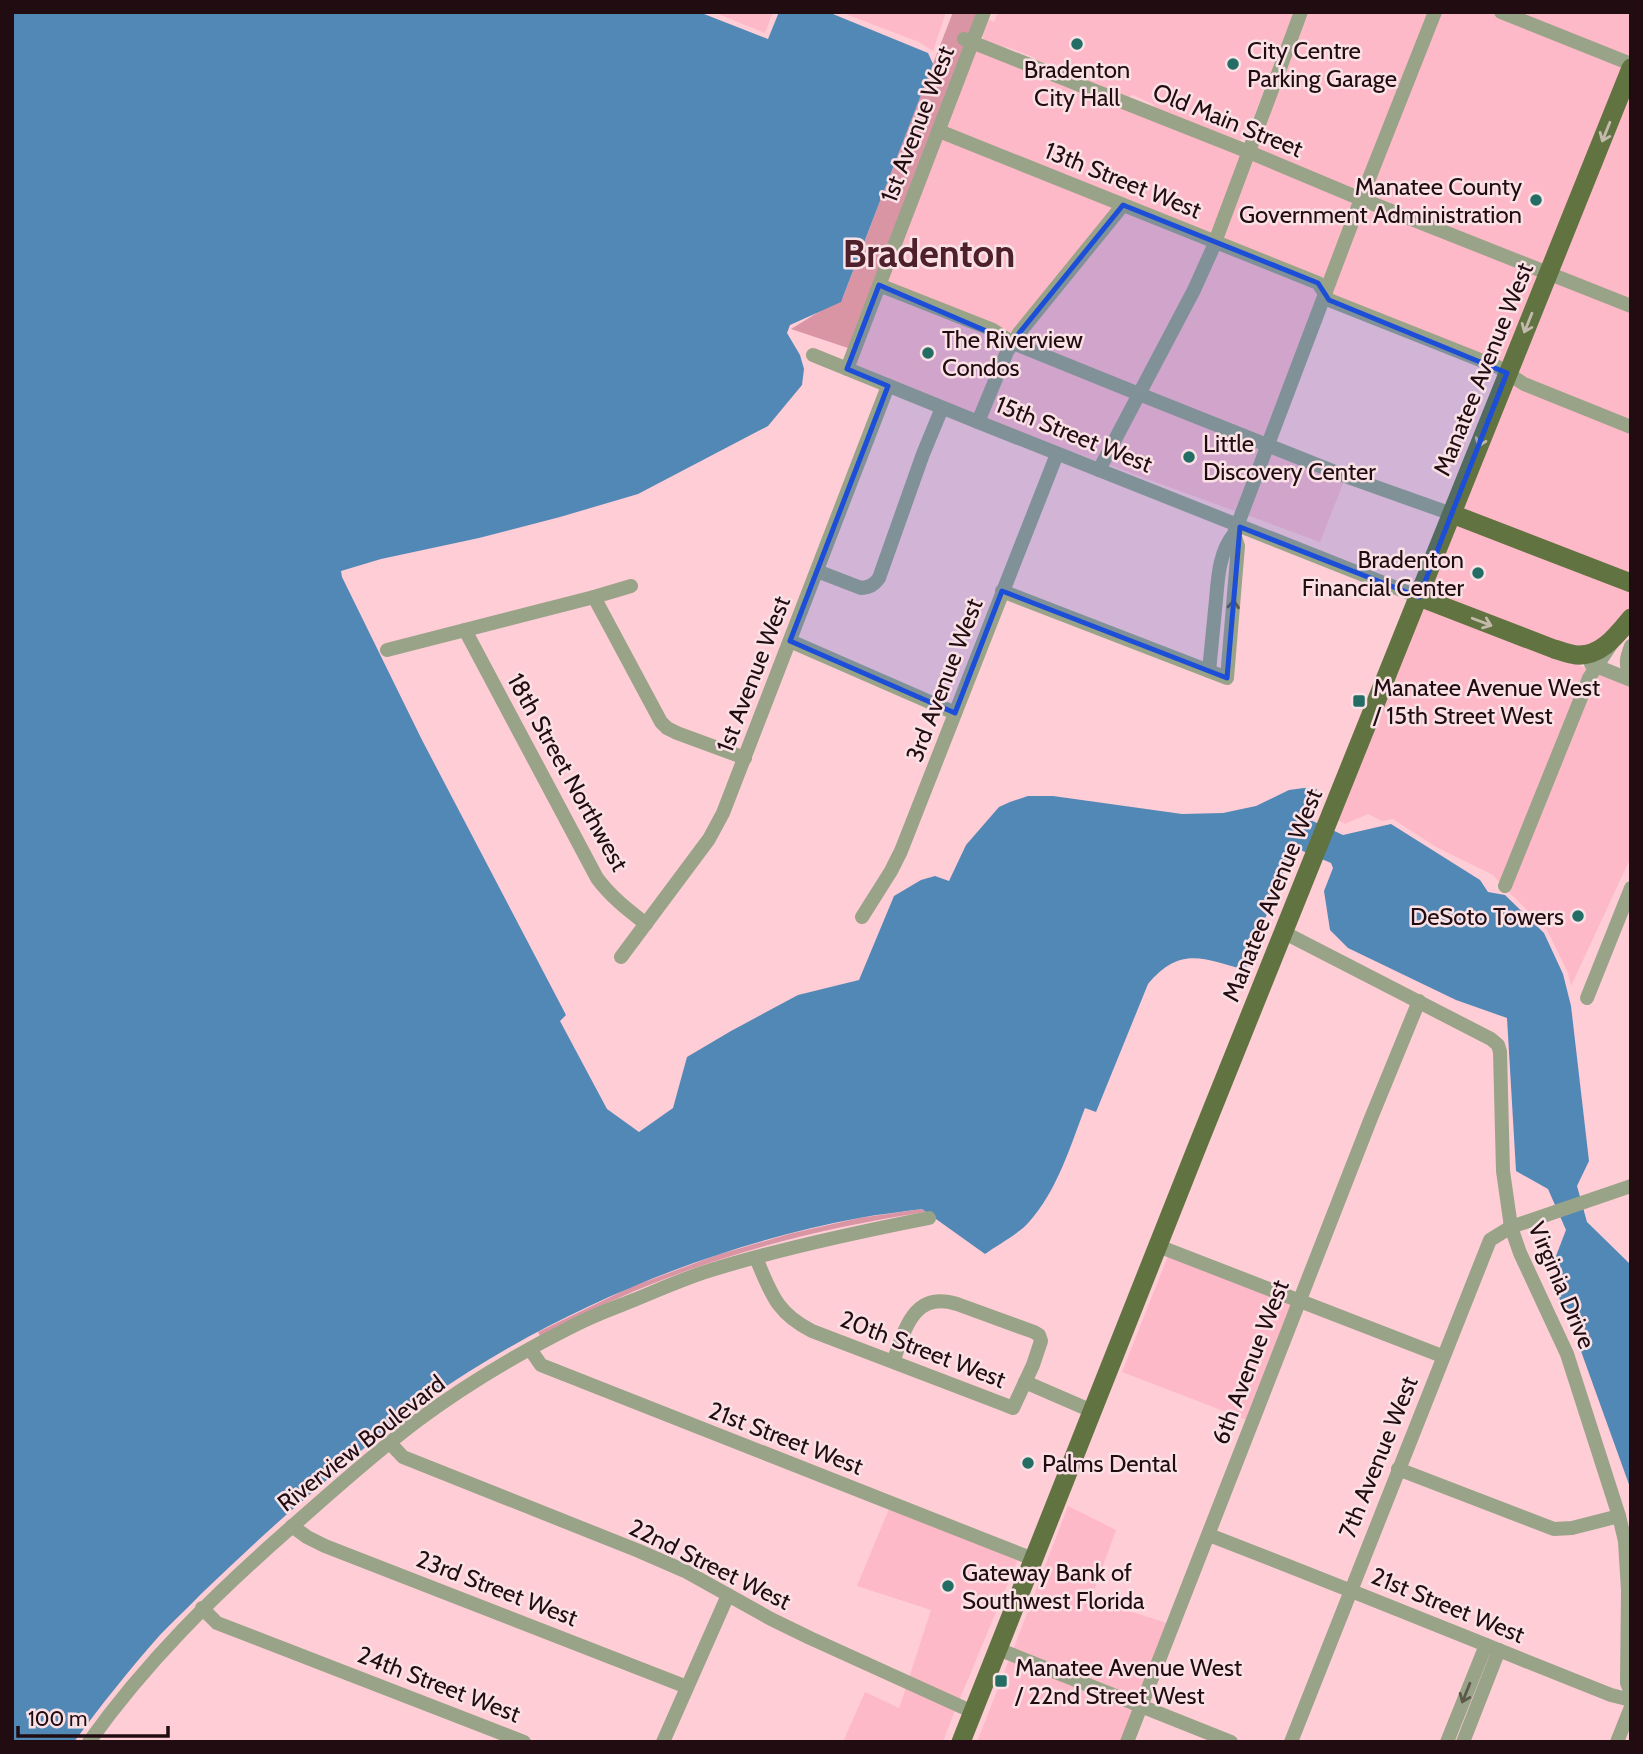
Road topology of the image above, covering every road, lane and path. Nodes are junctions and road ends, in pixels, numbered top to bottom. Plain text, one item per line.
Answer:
1 (984, 12) edge
2 (1301, 12) edge
3 (1435, 12) edge
4 (1502, 12) edge
5 (968, 41) junction
6 (1631, 66) edge
7 (939, 131) junction
8 (1249, 152) junction
9 (1361, 199) junction
10 (1123, 205) junction
11 (1215, 241) junction
12 (1548, 273) junction
13 (879, 285) junction
14 (1326, 294) junction
15 (1631, 306) edge
16 (1013, 343) junction
17 (813, 355) dead end
18 (847, 369) junction
19 (1507, 373) junction
20 (888, 386) junction
21 (1139, 394) junction
22 (943, 408) junction
23 (978, 422) junction
24 (1631, 427) edge
25 (1266, 445) junction
26 (1057, 454) junction
27 (1099, 470) junction
28 (1452, 514) junction
29 (1235, 530) junction
30 (817, 571) junction
31 (1631, 583) edge
32 (631, 586) dead end
33 (1002, 591) junction
34 (594, 597) junction
35 (1419, 597) junction
36 (1631, 618) edge
37 (466, 630) junction
38 (790, 641) junction
39 (1623, 641) edge
40 (1554, 649) junction
41 (387, 650) dead end
42 (1597, 666) junction
43 (1631, 677) edge
44 (956, 713) junction
45 (745, 758) junction
46 (1505, 886) dead end
47 (1631, 888) edge
48 (862, 917) dead end
49 (646, 924) junction
50 (1283, 932) junction
51 (621, 957) dead end
52 (1587, 999) dead end
53 (1419, 1001) junction
54 (1631, 1186) edge
55 (929, 1218) dead end
56 (1511, 1227) junction
57 (1158, 1246) junction
58 (756, 1258) junction
59 (1300, 1301) junction
60 (530, 1349) junction
61 (1443, 1356) junction
62 (893, 1362) junction
63 (1026, 1382) junction
64 (1093, 1411) junction
65 (390, 1443) junction
66 (1398, 1469) junction
67 (1619, 1516) junction
68 (292, 1526) junction
69 (1209, 1535) junction
70 (1033, 1559) junction
71 (1350, 1589) junction
72 (728, 1595) junction
73 (202, 1608) junction
74 (1492, 1648) junction
75 (998, 1649) junction
76 (687, 1686) junction
77 (1631, 1693) edge
78 (1631, 1700) edge
79 (1141, 1706) junction
80 (1631, 1707) edge
81 (973, 1712) junction
82 (92, 1738) edge
83 (108, 1742) edge
84 (524, 1742) edge
85 (663, 1742) edge
86 (961, 1742) edge
87 (1127, 1742) edge
88 (1231, 1742) edge
89 (1291, 1742) edge
90 (1447, 1742) edge
91 (1463, 1742) edge
92 (1617, 1742) edge

1 - 5 street, 1st Avenue West
2 - 8 street
3 - 9 street
4 - 6 street
5 - 7 street, 1st Avenue West
5 - 8 street, Old Main Street
6 -> 12 main road, Manatee Avenue West
7 - 10 street, 13th Street West
7 - 13 street, 1st Avenue West
8 - 9 street, Old Main Street
8 - 11 street
9 - 12 street, Old Main Street
9 - 14 street
10 - 11 street, 13th Street West
10 - 16 street
11 - 14 street, 13th Street West
11 - 21 street
12 - 15 street, Old Main Street
12 -> 19 main road, Manatee Avenue West
13 - 16 street
13 - 18 street, 1st Avenue West
14 - 19 street, 13th Street West
14 - 25 street
16 - 21 street
16 - 23 street
17 - 18 street, 15th Street West
18 - 20 street, 15th Street West
19 - 24 street, 13th Street West
19 -> 28 main road, Manatee Avenue West
20 - 22 street, 15th Street West
20 - 30 street, 1st Avenue West
21 - 25 street
21 - 27 street
22 - 23 street, 15th Street West
22 - 30 street
23 - 26 street, 15th Street West
25 - 28 street
25 - 29 street
26 - 27 street, 15th Street West
26 - 33 street, 3rd Avenue West
27 - 29 street, 15th Street West
28 - 31 main road
28 - 35 main road, Manatee Avenue West
29 - 33 street
29 - 35 street, 15th Street West
30 - 38 street, 1st Avenue West
32 - 34 street
33 - 44 street, 3rd Avenue West
34 - 37 street
34 - 45 street
35 -> 40 main road, 15th Street West
35 - 50 main road, Manatee Avenue West
36 - 39 main road
37 - 41 street
37 - 49 street, 18th Street Northwest
38 - 44 street
38 - 45 street, 1st Avenue West
39 - 40 main road
39 - 42 street
39 - 43 street
40 - 42 street, 15th Street West
42 - 43 street, 15th Street West
42 - 46 street
44 - 48 street, 3rd Avenue West
45 - 49 street, 1st Avenue West
47 - 52 street
49 - 51 street, 1st Avenue West
50 - 53 street, Virginia Drive
50 - 57 main road, Manatee Avenue West
53 - 56 street, Virginia Drive
53 - 59 street, 6th Avenue West
54 - 56 street, 7th Avenue West
55 - 58 street, Riverview Boulevard
56 - 61 street, 7th Avenue West
56 - 67 street, Virginia Drive
57 - 59 street
57 - 64 main road, Manatee Avenue West
58 - 60 street, Riverview Boulevard
58 - 62 street, 20th Street West
59 - 61 street
59 - 69 street, 6th Avenue West
60 - 65 street, Riverview Boulevard
60 - 70 street, 21st Street West
61 - 66 street, 7th Avenue West
62 - 63 street, 20th Street West
62 - 63 street
63 - 64 street, 20th Street West
64 - 70 main road, Manatee Avenue West
65 - 68 street, Riverview Boulevard
65 - 72 street, 22nd Street West
66 - 67 street
66 - 71 street, 7th Avenue West
67 - 77 street, Virginia Drive
68 - 73 street, Riverview Boulevard
68 - 76 street, 23rd Street West
69 - 71 street, 21st Street West
69 - 79 street, 6th Avenue West
70 - 75 main road, Manatee Avenue West
71 - 74 street, 21st Street West
71 - 89 street, 7th Avenue West
72 - 76 street
72 - 81 street, 22nd Street West
73 - 82 street, Riverview Boulevard
73 - 84 street, 24th Street West
74 - 78 street, 21st Street West
74 -> 90 street
74 - 91 street
75 - 79 street
75 - 81 main road, Manatee Avenue West
76 - 85 street
79 - 87 street, 6th Avenue West
79 - 88 street
80 - 92 street
81 - 86 main road, Manatee Avenue West
82 - 83 street

